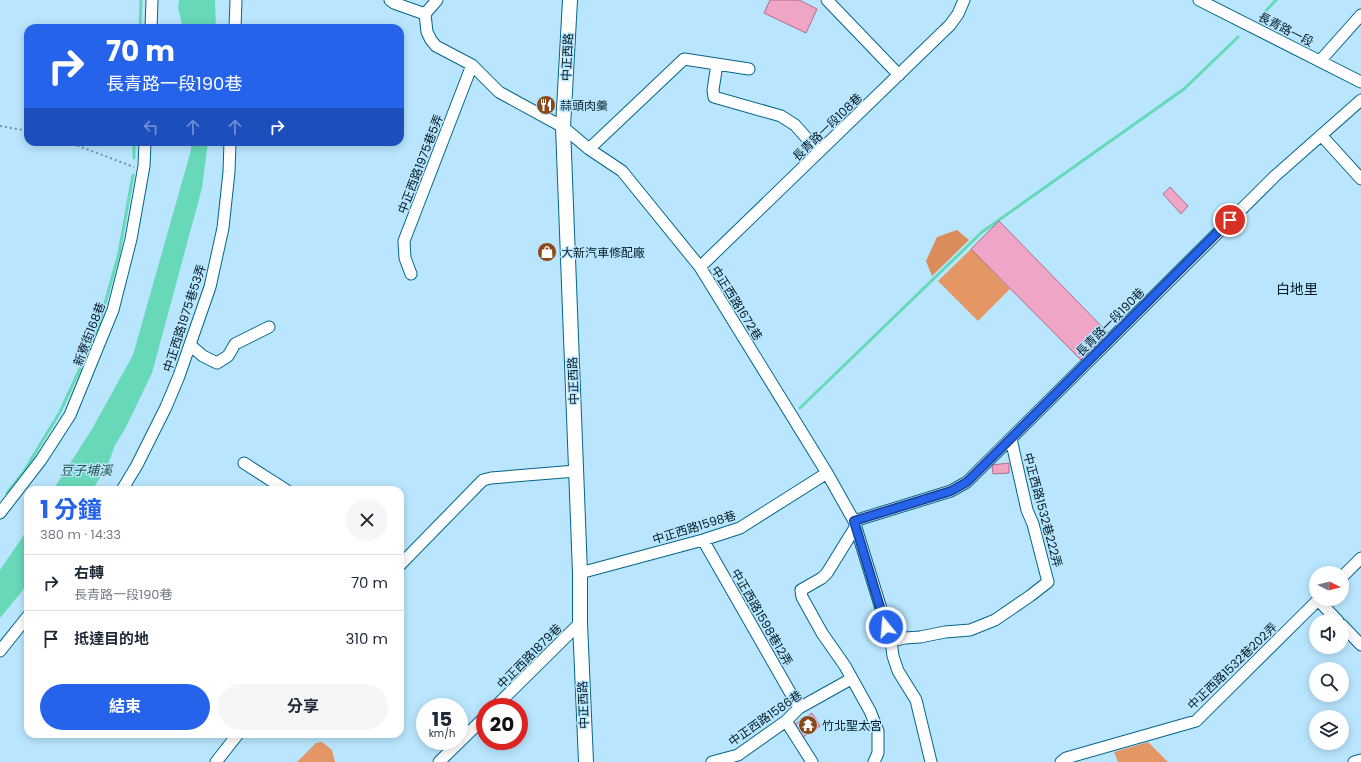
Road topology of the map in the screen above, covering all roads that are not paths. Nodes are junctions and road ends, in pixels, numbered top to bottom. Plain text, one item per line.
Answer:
1 (152, 0) edge
2 (236, 0) edge
3 (390, 0) edge
4 (437, 0) edge
5 (570, 0) edge
6 (827, 0) edge
7 (964, 0) edge
8 (1199, 0) edge
9 (425, 14) junction
10 (1361, 15) edge
11 (151, 24) edge
12 (235, 24) edge
13 (1320, 61) junction
14 (717, 64) junction
15 (472, 65) junction
16 (749, 68) dead end
17 (899, 75) junction
18 (1361, 82) edge
19 (1361, 100) edge
20 (563, 127) junction
21 (1322, 134) junction
22 (145, 146) edge
23 (230, 146) edge
24 (589, 149) junction
25 (819, 152) junction
26 (1361, 179) edge
27 (700, 267) junction
28 (411, 274) dead end
29 (270, 327) dead end
30 (190, 345) junction
31 (1011, 439) junction
32 (244, 463) dead end
33 (576, 471) junction
34 (827, 473) junction
35 (124, 486) edge
36 (280, 486) edge
37 (4, 501) edge
38 (0, 513) edge
39 (855, 524) junction
40 (702, 540) junction
41 (1361, 558) edge
42 (404, 561) edge
43 (1349, 570) edge
44 (580, 573) junction
45 (1313, 606) edge
46 (1324, 606) edge
47 (1332, 614) edge
48 (24, 621) edge
49 (580, 623) junction
50 (1349, 632) edge
51 (891, 641) junction
52 (1361, 645) edge
53 (0, 651) edge
54 (851, 679) junction
55 (504, 698) edge
56 (799, 708) junction
57 (786, 721) junction
58 (476, 726) edge
59 (235, 738) edge
60 (741, 759) edge
61 (1361, 760) edge
62 (216, 762) edge
63 (439, 762) edge
64 (586, 762) edge
65 (712, 762) edge
66 (812, 762) edge
67 (874, 762) edge
68 (931, 762) edge
69 (1061, 762) edge
70 (1354, 762) edge

1 - 11 street
2 - 12 street
3 - 9 street
4 - 9 street
5 - 20 main road, 中正西路
6 - 17 street
7 - 17 street, 長青路一段108巷
8 - 13 street, 長青路一段
9 - 15 street, 中正西路1672巷
10 - 13 street
13 - 18 street, 長青路一段
14 - 16 street
14 - 24 street
14 - 25 street
15 - 20 street, 中正西路1672巷
15 - 28 street, 中正西路1975巷5弄
17 - 25 street, 長青路一段108巷
19 - 21 street, 長青路一段190巷
20 - 24 street, 中正西路1672巷
20 - 33 main road, 中正西路
21 - 26 street
21 - 31 street, 長青路一段190巷
22 - 37 street, 新寮街168巷
23 - 30 street, 中正西路1975巷53弄
24 - 27 street, 中正西路1672巷
25 - 27 street, 長青路一段108巷
27 - 34 street, 中正西路1672巷
29 - 30 street
30 - 35 street, 中正西路1975巷53弄
31 - 39 street, 長青路一段190巷
31 - 51 street, 中正西路1532巷222弄
32 - 36 street
33 - 42 street
33 - 44 main road, 中正西路
34 - 39 street, 中正西路1672巷
34 - 40 street, 中正西路1598巷
37 - 38 street, 新寮街168巷
39 - 51 street, 中正西路1672巷
39 - 54 street
40 - 44 street, 中正西路1598巷
40 - 56 street, 中正西路1598巷12弄
41 - 43 street
44 - 49 main road, 中正西路
45 - 69 street, 中正西路1532巷202弄
46 - 47 street
48 - 53 street
49 - 55 street, 中正西路1879巷
49 - 64 main road, 中正西路
50 - 52 street
51 - 68 street, 中正西路1672巷
54 - 56 street, 中正西路1586巷
54 - 67 street
56 - 57 street, 中正西路1586巷
57 - 60 street, 中正西路1586巷
57 - 66 street
58 - 63 street
59 - 62 street
60 - 65 street, 中正西路1586巷
61 - 70 street

